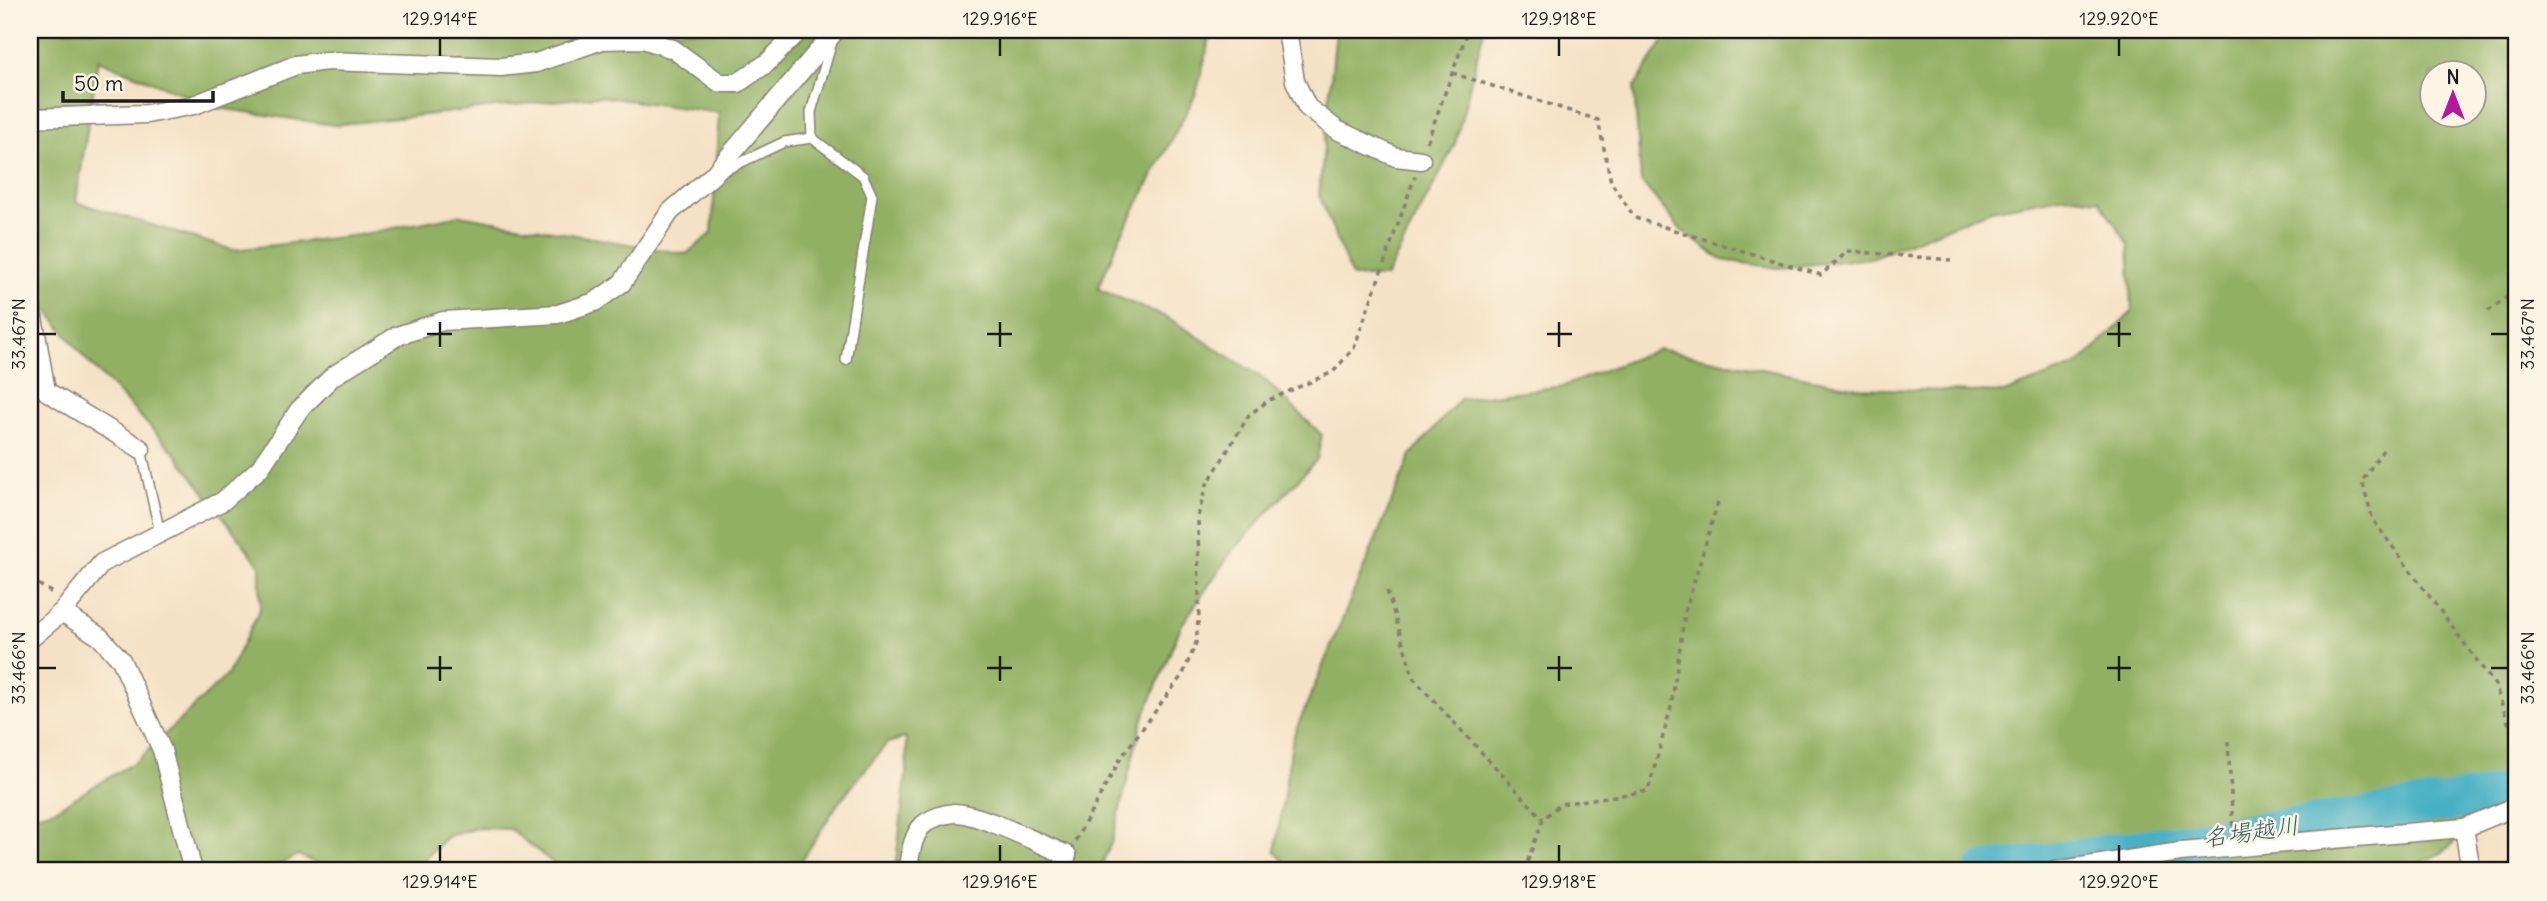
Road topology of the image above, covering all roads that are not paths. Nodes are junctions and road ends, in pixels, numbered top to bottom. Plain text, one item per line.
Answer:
1 (800, 30) edge
2 (1287, 30) edge
3 (836, 32) edge
4 (30, 118) edge
5 (812, 138) junction
6 (1420, 160) road end
7 (713, 175) junction
8 (30, 300) edge
9 (846, 360) dead end
10 (141, 449) joint
11 (160, 533) junction
12 (62, 611) junction
13 (30, 639) edge
14 (2517, 806) edge
15 (2464, 828) junction
16 (1064, 863) edge
17 (193, 871) edge
18 (906, 871) edge
19 (2055, 871) edge
20 (2471, 871) edge

1 - 4 street
2 - 6 street
3 - 5 lane
3 - 7 street
5 - 7 lane
5 - 9 lane
7 - 11 street
8 - 10 street
10 - 11 lane
11 - 12 street
12 - 13 street
12 - 17 street
14 - 15 street
15 - 19 street
15 - 20 street
16 - 18 street

